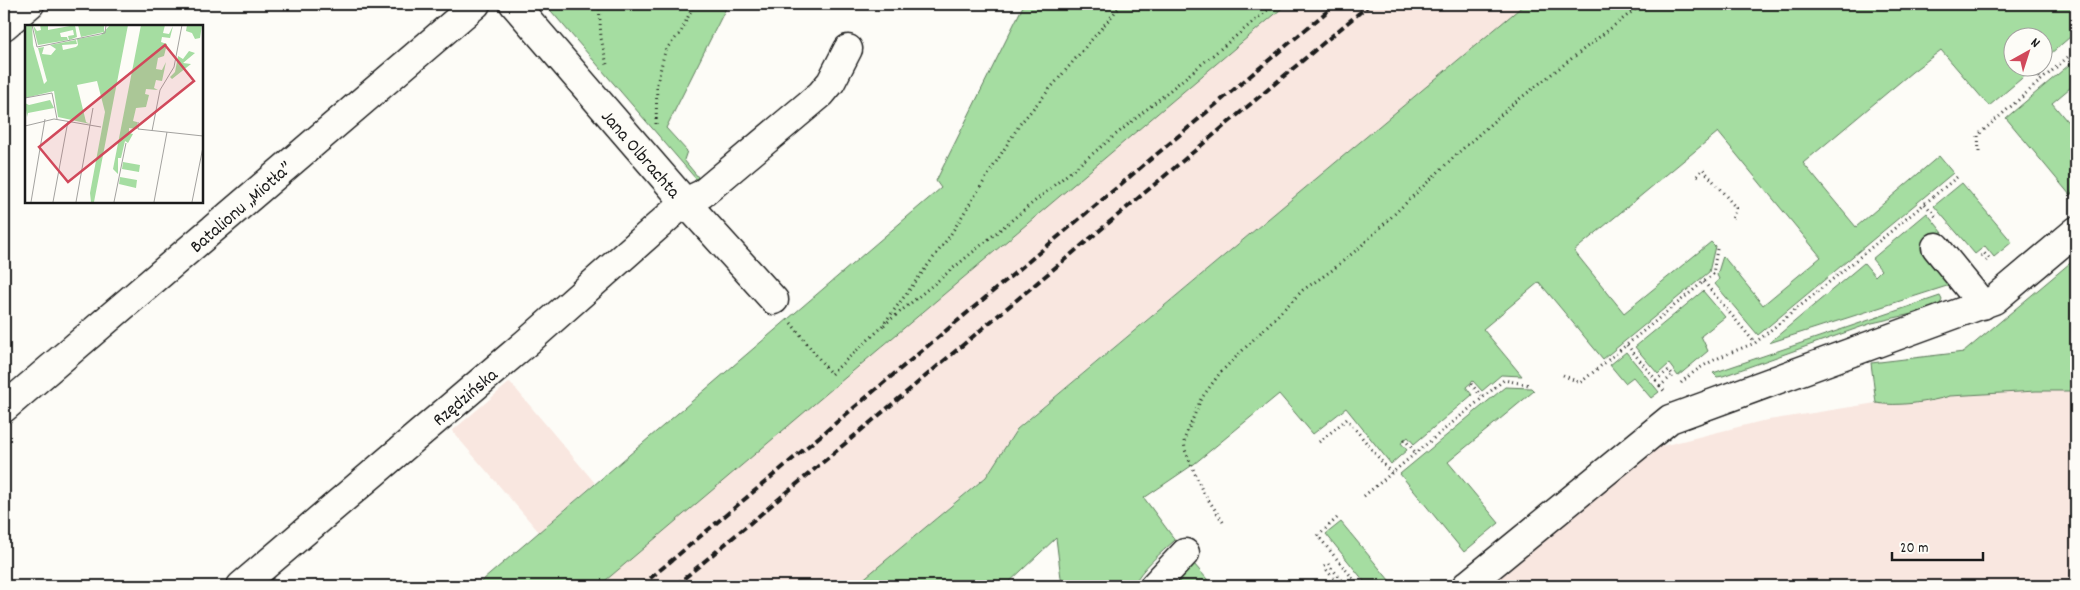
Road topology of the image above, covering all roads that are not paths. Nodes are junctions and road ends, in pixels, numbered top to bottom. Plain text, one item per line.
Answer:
1 (30, 4) edge
2 (476, 4) edge
3 (514, 4) edge
4 (4, 26) edge
5 (848, 49) dead end
6 (685, 202) junction
7 (2076, 231) edge
8 (1936, 247) dead end
9 (774, 300) road end
10 (1983, 305) junction
11 (4, 408) edge
12 (1185, 553) dead end
13 (241, 586) edge
14 (1154, 586) edge
15 (1466, 586) edge

1 - 4 street
2 - 11 street, Batalionu „Miotła”
3 - 6 street, Jana Olbrachta
5 - 6 street, Rzędzińska
6 - 9 street, Jana Olbrachta
6 - 13 street, Rzędzińska
7 - 10 street
8 - 10 street
10 - 15 street
12 - 14 street

